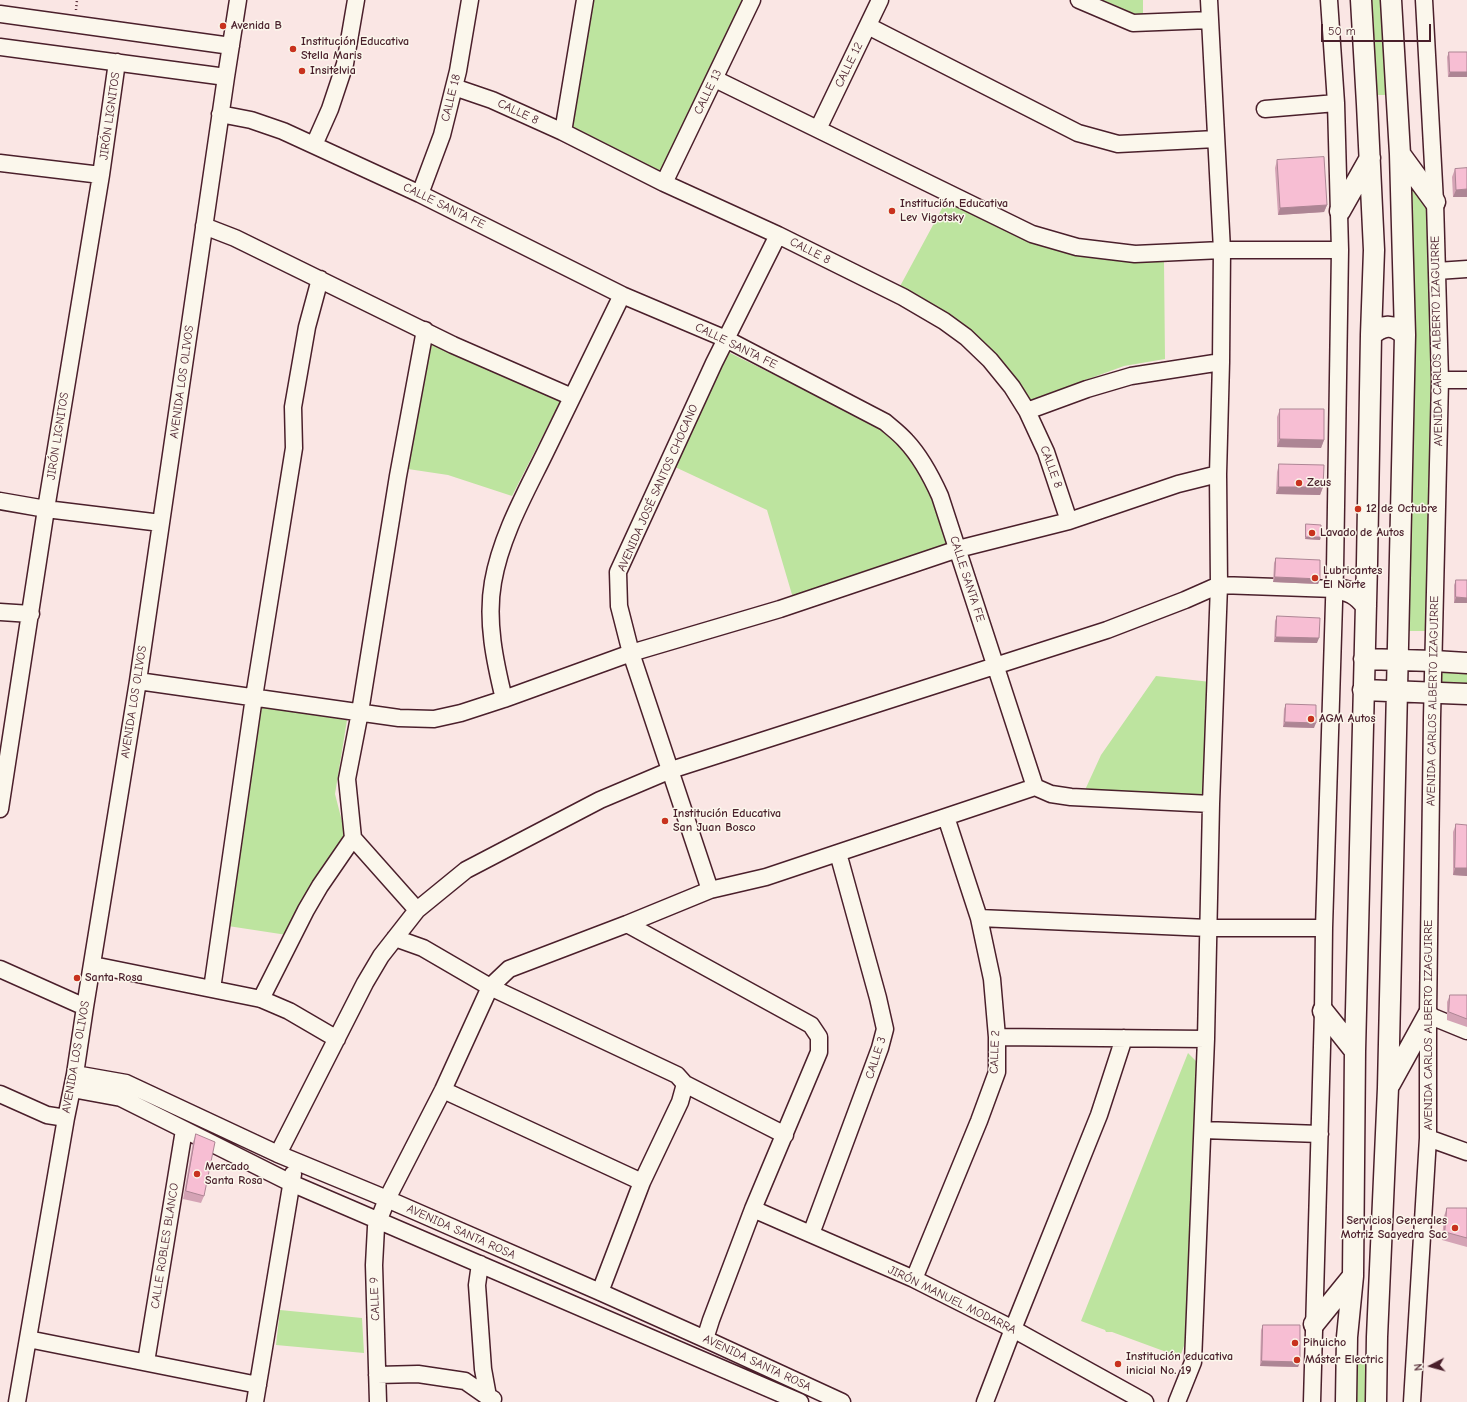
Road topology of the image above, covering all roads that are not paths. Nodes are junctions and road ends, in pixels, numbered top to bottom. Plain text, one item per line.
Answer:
1 (238, 0) edge
2 (356, 0) edge
3 (470, 0) edge
4 (585, 0) edge
5 (752, 0) edge
6 (880, 0) edge
7 (1079, 0) edge
8 (1209, 0) edge
9 (1329, 0) edge
10 (1361, 0) edge
11 (1391, 0) edge
12 (1424, 0) edge
13 (0, 14) edge
14 (1210, 20) junction
15 (868, 26) junction
16 (231, 46) junction
17 (0, 47) edge
18 (117, 62) junction
19 (226, 77) junction
20 (715, 79) junction
21 (454, 87) junction
22 (1336, 103) junction
23 (1367, 104) junction
24 (1398, 107) junction
25 (1265, 109) dead end
26 (220, 114) junction
27 (818, 129) junction
28 (563, 132) junction
29 (1216, 139) junction
30 (314, 145) junction
31 (1400, 154) junction
32 (1370, 158) junction
33 (0, 163) edge
34 (101, 175) junction
35 (664, 184) junction
36 (420, 194) junction
37 (1435, 202) junction
38 (1340, 211) junction
39 (204, 226) junction
40 (778, 235) junction
41 (1222, 250) junction
42 (1340, 250) junction
43 (1467, 269) edge
44 (1437, 271) junction
45 (320, 279) junction
46 (622, 295) junction
47 (425, 330) junction
48 (1405, 335) junction
49 (1370, 336) junction
50 (726, 339) junction
51 (1221, 362) junction
52 (1440, 380) junction
53 (1467, 380) edge
54 (572, 397) junction
55 (1027, 411) junction
56 (1218, 474) junction
57 (0, 501) edge
58 (46, 509) junction
59 (1069, 521) junction
60 (161, 523) junction
61 (958, 549) junction
62 (1219, 585) junction
63 (1334, 588) junction
64 (1366, 606) junction
65 (0, 612) edge
66 (31, 614) junction
67 (631, 653) junction
68 (1364, 659) junction
69 (1397, 660) junction
70 (1434, 660) junction
71 (1467, 663) edge
72 (995, 666) junction
73 (138, 681) junction
74 (1363, 690) junction
75 (1397, 691) junction
76 (1433, 692) junction
77 (1467, 694) edge
78 (254, 697) junction
79 (504, 700) junction
80 (360, 712) junction
81 (671, 770) junction
82 (1035, 787) junction
83 (1211, 804) junction
84 (0, 809) edge
85 (946, 817) junction
86 (354, 838) junction
87 (838, 853) junction
88 (710, 890) junction
89 (417, 910) junction
90 (979, 918) junction
91 (627, 924) junction
92 (1208, 928) junction
93 (1324, 928) junction
94 (395, 938) junction
95 (93, 965) junction
96 (0, 970) edge
97 (490, 987) junction
98 (212, 989) junction
99 (262, 999) junction
100 (85, 1007) junction
101 (1323, 1011) junction
102 (1428, 1014) junction
103 (1467, 1031) edge
104 (997, 1037) junction
105 (1124, 1038) junction
106 (337, 1039) junction
107 (1206, 1039) junction
108 (1355, 1051) junction
109 (74, 1081) junction
110 (685, 1084) junction
111 (1388, 1088) junction
112 (443, 1090) junction
113 (0, 1094) edge
114 (66, 1118) junction
115 (184, 1130) junction
116 (1203, 1130) junction
117 (1320, 1134) junction
118 (785, 1135) junction
119 (1428, 1138) junction
120 (1467, 1152) edge
121 (278, 1154) junction
122 (296, 1161) junction
123 (642, 1182) junction
124 (291, 1183) junction
125 (387, 1199) junction
126 (753, 1209) junction
127 (378, 1220) junction
128 (811, 1234) junction
129 (480, 1264) junction
130 (1353, 1276) junction
131 (914, 1279) junction
132 (600, 1292) junction
133 (1314, 1324) junction
134 (1013, 1329) junction
135 (1377, 1337) junction
136 (1347, 1338) junction
137 (28, 1339) junction
138 (706, 1339) junction
139 (146, 1362) junction
140 (377, 1375) junction
141 (788, 1377) junction
142 (258, 1385) junction
143 (779, 1397) edge
144 (492, 1400) edge
145 (17, 1402) edge
146 (255, 1402) edge
147 (378, 1402) edge
148 (800, 1402) edge
149 (842, 1402) edge
150 (986, 1402) edge
151 (1145, 1402) edge
152 (1177, 1402) edge
153 (1312, 1402) edge
154 (1346, 1402) edge
155 (1376, 1402) edge
156 (1412, 1402) edge

1 - 16 street, AVENIDA LOS OLIVOS
2 - 30 street
3 - 21 street, CALLE 18
4 - 28 street
5 - 20 street, CALLE 13
6 - 15 street, CALLE 12
7 - 14 street
8 - 14 street
9 - 22 street
10 - 23 main road
11 - 24 main road
12 - 37 street, AVENIDA CARLOS ALBERTO IZAGUIRRE
13 - 16 street
14 - 29 street
15 - 27 street, CALLE 12
15 - 29 street
16 - 19 street, AVENIDA LOS OLIVOS
17 - 18 street
18 - 19 street
18 - 34 street, JIRÓN LIGNITOS
19 - 26 street, AVENIDA LOS OLIVOS
20 - 27 street
20 - 35 street, CALLE 13
21 - 28 street, CALLE 8
21 - 36 street, CALLE 18
22 - 25 street
22 - 38 street
23 - 24 main road
23 - 32 main road
24 - 31 main road
26 - 30 street, CALLE SANTA FE
26 - 39 street, AVENIDA LOS OLIVOS
27 - 41 street
28 - 35 street, CALLE 8
29 - 41 street
30 - 36 street, CALLE SANTA FE
31 - 37 main road
31 - 48 main road
32 - 38 main road
32 - 49 main road
33 - 34 street
34 - 58 street, JIRÓN LIGNITOS
35 - 40 street, CALLE 8
36 - 46 street, CALLE SANTA FE
37 - 44 street, AVENIDA CARLOS ALBERTO IZAGUIRRE
38 - 42 street
39 - 45 street
39 - 60 street, AVENIDA LOS OLIVOS
40 - 50 street, AVENIDA JOSÉ SANTOS CHOCANO
40 - 55 street, CALLE 8
41 - 42 street
41 - 51 street
42 - 63 street
43 - 44 street
44 - 52 street, AVENIDA CARLOS ALBERTO IZAGUIRRE
45 - 47 street
45 - 78 street
46 - 50 street, CALLE SANTA FE
46 - 54 street
47 - 54 street
47 - 80 street
48 - 49 main road
48 - 69 main road
49 - 64 main road
50 - 61 street, CALLE SANTA FE
50 - 67 street, AVENIDA JOSÉ SANTOS CHOCANO
51 - 55 street
51 - 56 street
52 - 53 street
52 - 70 street, AVENIDA CARLOS ALBERTO IZAGUIRRE
54 - 79 street
55 - 59 street, CALLE 8
56 - 59 street
56 - 62 street
57 - 58 street
58 - 60 street
58 - 66 street, JIRÓN LIGNITOS
59 - 61 street
60 - 73 street, AVENIDA LOS OLIVOS
61 - 67 street
61 - 72 street, CALLE SANTA FE
62 - 63 street
62 - 72 street
62 - 83 street
63 - 64 main road
63 - 93 street
64 - 68 main road
65 - 66 street
66 - 84 street, JIRÓN LIGNITOS
67 - 79 street
67 - 81 street, AVENIDA JOSÉ SANTOS CHOCANO
68 - 69 main road
68 - 74 main road
69 - 70 main road
69 - 75 main road
70 - 71 main road
70 - 76 street, AVENIDA CARLOS ALBERTO IZAGUIRRE
72 - 81 street
72 - 82 street, CALLE SANTA FE
73 - 78 street
73 - 95 street, AVENIDA LOS OLIVOS
74 - 75 main road
74 - 108 main road
75 - 76 main road
75 - 111 main road
76 - 77 main road
76 - 102 street, AVENIDA CARLOS ALBERTO IZAGUIRRE
78 - 80 street
78 - 98 street
79 - 80 street
80 - 86 street
81 - 88 street, AVENIDA JOSÉ SANTOS CHOCANO
81 - 89 street
82 - 83 street
82 - 85 street
83 - 92 street
85 - 87 street
85 - 90 street, CALLE 2
86 - 89 street
86 - 99 street
87 - 88 street
87 - 128 street, CALLE 3
88 - 91 street
89 - 94 street
90 - 92 street
90 - 104 street, CALLE 2
91 - 97 street
91 - 118 street
92 - 93 street
92 - 107 street
93 - 101 street
94 - 97 street
94 - 106 street
95 - 98 street
95 - 100 street, AVENIDA LOS OLIVOS
96 - 100 street
97 - 110 street
97 - 112 street, CALLE 9
98 - 99 street
99 - 106 street
100 - 109 street, AVENIDA LOS OLIVOS
101 - 108 main road
101 - 117 street
102 - 103 street
102 - 111 main road
102 - 119 street, AVENIDA CARLOS ALBERTO IZAGUIRRE
104 - 105 street
104 - 131 street, CALLE 2
105 - 107 street
105 - 134 street
106 - 121 street
107 - 116 street
108 - 130 main road
109 - 114 street, AVENIDA LOS OLIVOS
109 - 115 street, AVENIDA SANTA ROSA
109 - 121 street, AVENIDA SANTA ROSA
110 - 118 street
110 - 123 street
111 - 135 main road
112 - 123 street
112 - 125 street, CALLE 9
113 - 114 street
114 - 137 street, AVENIDA LOS OLIVOS
115 - 124 street, AVENIDA SANTA ROSA
115 - 139 street, CALLE ROBLES BLANCO
116 - 117 street
116 - 152 street
117 - 133 street
118 - 126 street
119 - 120 street
119 - 156 street, AVENIDA CARLOS ALBERTO IZAGUIRRE
121 - 122 street, AVENIDA SANTA ROSA
122 - 124 street
122 - 125 street, AVENIDA SANTA ROSA
123 - 132 street
124 - 127 street, AVENIDA SANTA ROSA
124 - 142 street
125 - 127 street, CALLE 9
125 - 132 street, AVENIDA SANTA ROSA
126 - 128 street, JIRÓN MANUEL MODARRA
126 - 138 street
127 - 129 street, AVENIDA SANTA ROSA
127 - 140 street, CALLE 9
128 - 131 street, JIRÓN MANUEL MODARRA
129 - 143 street, AVENIDA SANTA ROSA
129 - 144 street
130 - 133 main road
130 - 136 main road
131 - 134 street, JIRÓN MANUEL MODARRA
132 - 138 street, AVENIDA SANTA ROSA
133 - 153 street
134 - 150 street
134 - 151 street, JIRÓN MANUEL MODARRA
135 - 136 main road
135 - 155 main road
136 - 154 main road
137 - 139 street
137 - 145 street, AVENIDA LOS OLIVOS
138 - 141 street, AVENIDA SANTA ROSA
139 - 142 street
140 - 144 street
140 - 147 street, CALLE 9
141 - 143 street
141 - 149 street, AVENIDA SANTA ROSA
142 - 146 street
143 - 148 street, AVENIDA SANTA ROSA

